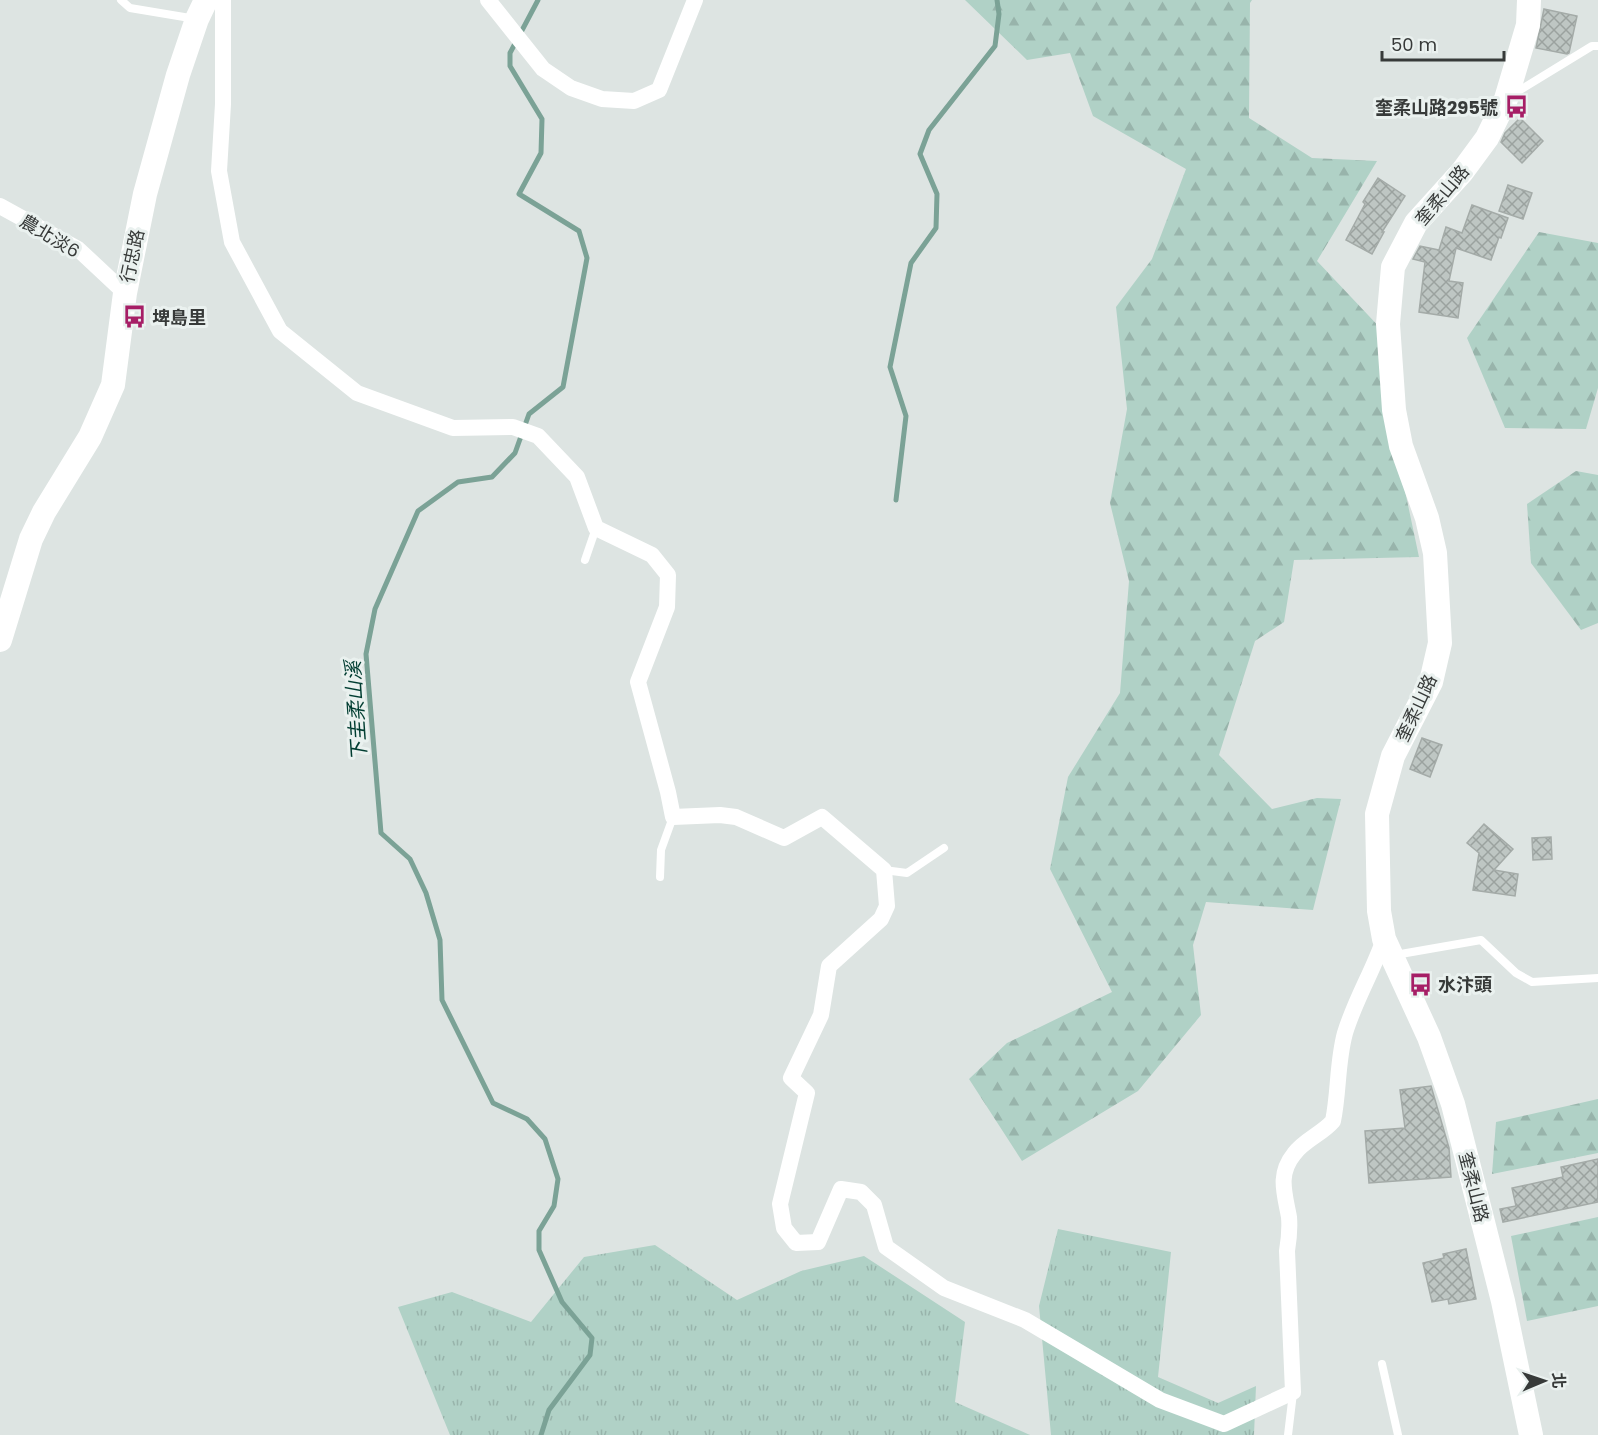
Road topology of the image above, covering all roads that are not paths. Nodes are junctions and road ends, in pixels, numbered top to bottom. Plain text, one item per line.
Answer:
1 (121, 0) edge
2 (223, 0) edge
3 (488, 0) edge
4 (695, 0) edge
5 (1529, 0) edge
6 (201, 9) edge
7 (1598, 45) edge
8 (1506, 99) junction
9 (0, 206) edge
10 (125, 293) junction
11 (596, 528) junction
12 (585, 560) dead end
13 (0, 640) edge
14 (673, 818) junction
15 (944, 848) dead end
16 (884, 870) junction
17 (660, 877) dead end
18 (1388, 947) junction
19 (1598, 978) edge
20 (1382, 1364) dead end
21 (1293, 1392) junction
22 (1288, 1435) edge
23 (1398, 1435) edge
24 (1531, 1435) edge

1 - 6 lane
2 - 11 street
3 - 4 street
5 - 8 street, 奎柔山路
6 - 10 street, 行忠路
7 - 8 lane
8 - 18 street, 奎柔山路
9 - 10 street, 農北淡6 / 農北淡6
10 - 13 street, 行忠路
11 - 12 lane
11 - 14 street
14 - 16 street
14 - 17 lane
15 - 16 lane
16 - 21 street
18 - 19 lane
18 - 21 street
18 - 24 street, 奎柔山路
20 - 23 lane
21 - 22 lane

